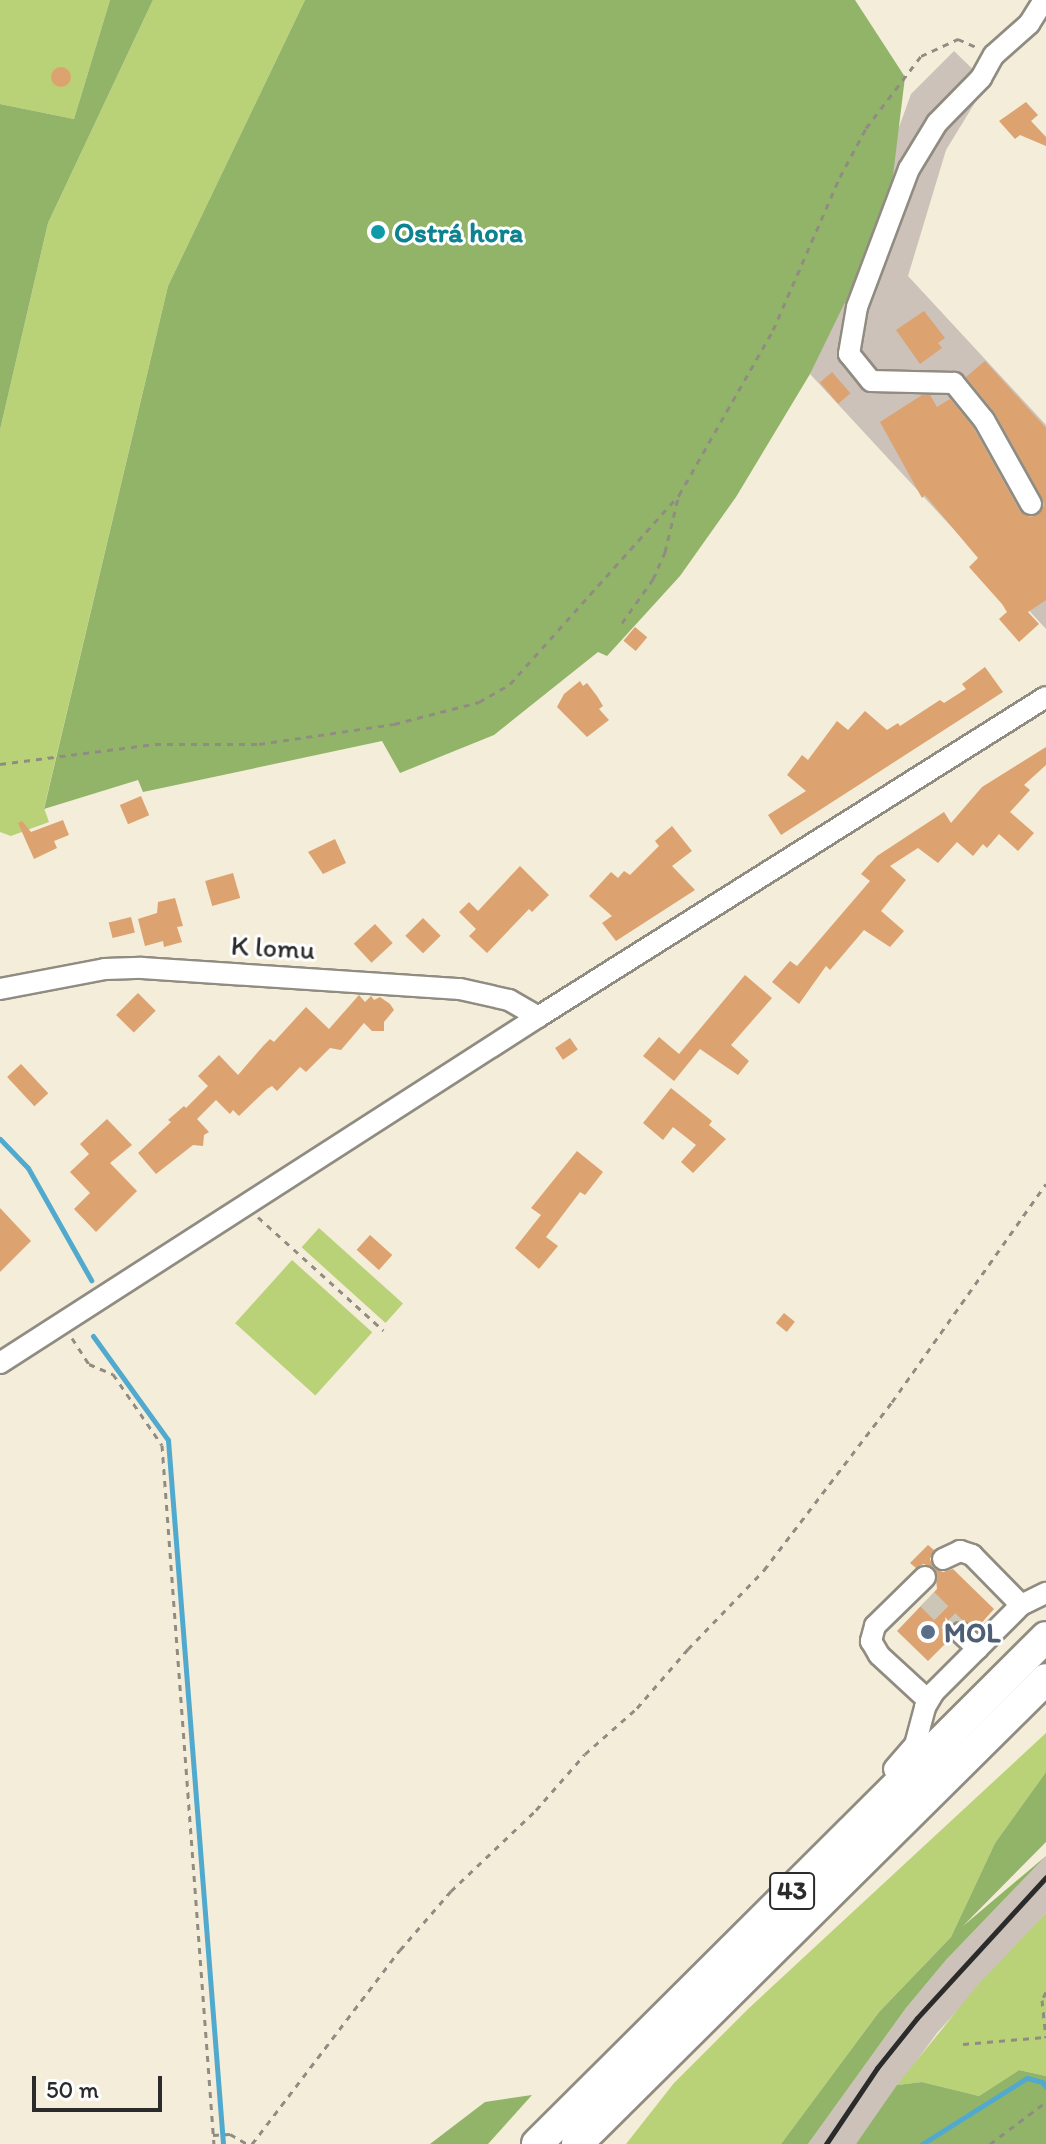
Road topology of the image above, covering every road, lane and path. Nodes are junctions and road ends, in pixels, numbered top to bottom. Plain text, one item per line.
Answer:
1 (1044, 0) edge
2 (994, 55) junction
3 (679, 495) junction
4 (1031, 504) dead end
5 (622, 623) dead end
6 (1046, 697) edge
7 (0, 764) edge
8 (0, 989) edge
9 (538, 1017) junction
10 (1046, 1184) edge
11 (248, 1205) junction
12 (62, 1324) junction
13 (383, 1330) dead end
14 (0, 1363) edge
15 (943, 1559) dead end
16 (923, 1588) dead end
17 (1046, 1593) edge
18 (1021, 1605) junction
19 (961, 1633) tunnel mouth
20 (1046, 1637) edge
21 (978, 1649) junction
22 (1046, 1679) edge
23 (928, 1700) junction
24 (798, 1885) junction
25 (1046, 1992) edge
26 (1046, 2037) edge
27 (963, 2044) dead end
28 (1045, 2102) edge
29 (213, 2135) junction
30 (214, 2144) edge
31 (247, 2144) edge
32 (252, 2144) edge
33 (537, 2144) edge
34 (577, 2144) edge
35 (990, 2144) edge

1 - 2 street
2 - 3 path
2 - 4 street
3 - 5 path
3 - 7 path
6 - 9 street
8 - 9 street, K lomu
9 - 11 street
10 - 32 path
11 - 12 street
11 - 13 path
12 - 14 street
12 - 29 path
15 - 18 street
16 - 23 street
17 - 18 street
18 - 21 street
19 - 21 street
20 - 24 highway, 43
21 - 23 street
22 - 34 highway, 43
23 - 24 street
24 - 33 highway, 43
25 - 26 path
26 - 27 path
28 - 35 path
29 - 30 path
29 - 31 path

